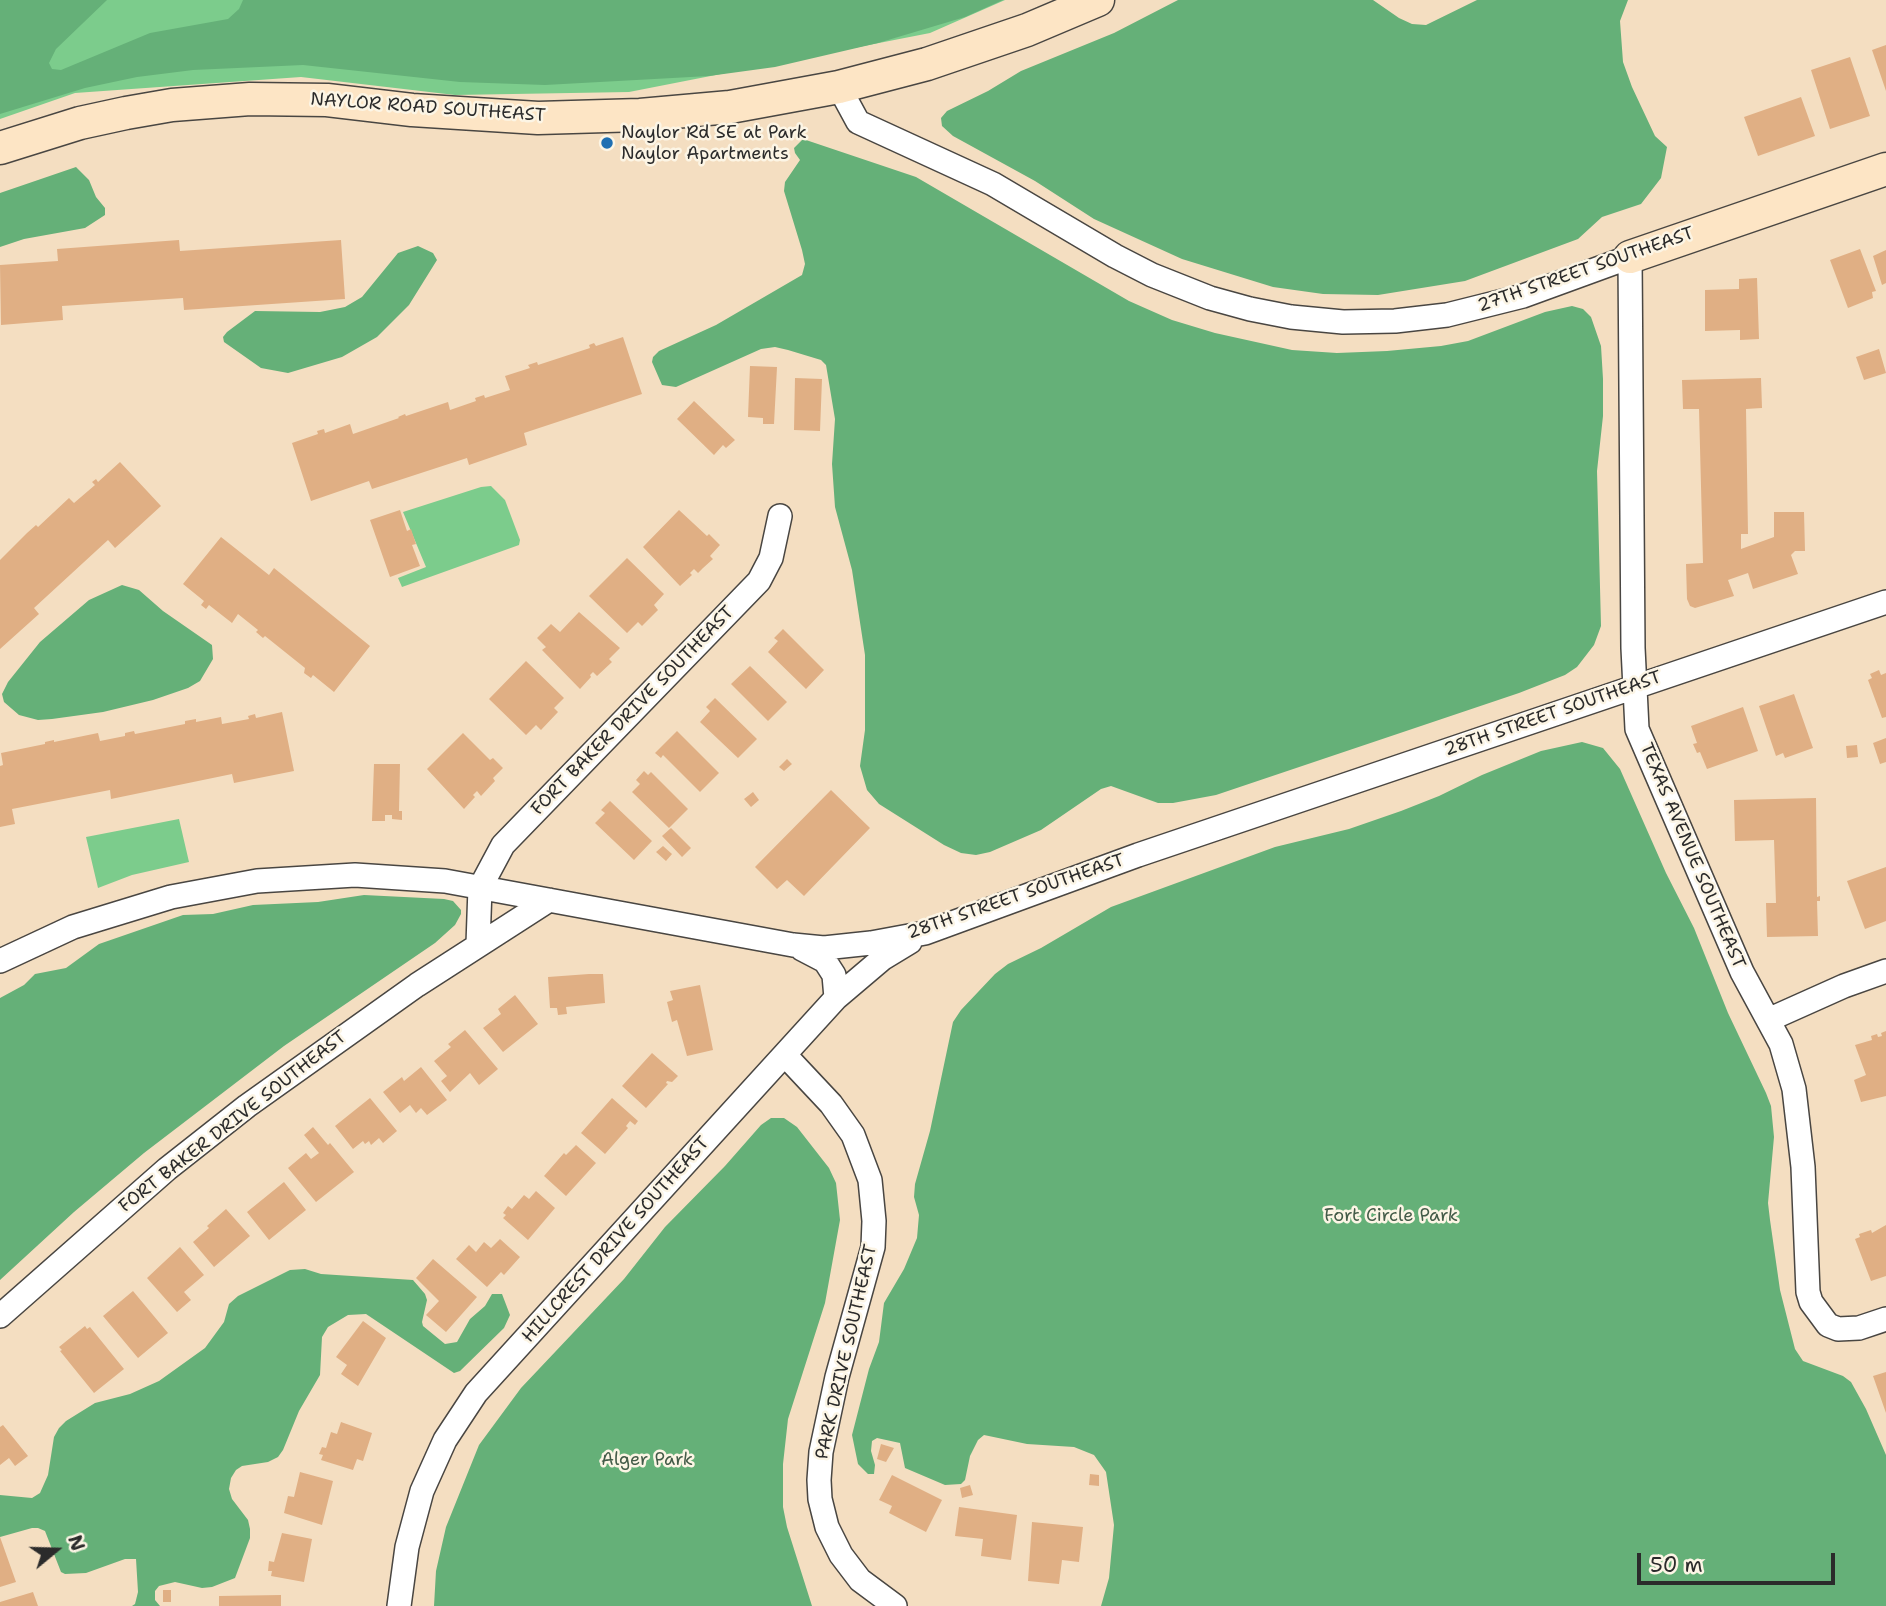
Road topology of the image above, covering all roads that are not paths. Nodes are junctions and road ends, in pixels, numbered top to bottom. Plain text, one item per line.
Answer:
1 (1098, 0) edge
2 (839, 87) junction
3 (0, 148) edge
4 (1886, 169) edge
5 (1630, 257) junction
6 (780, 516) dead end
7 (1886, 603) edge
8 (1634, 687) junction
9 (480, 888) junction
10 (549, 900) junction
11 (925, 933) junction
12 (478, 944) junction
13 (793, 945) junction
14 (0, 961) edge
15 (1886, 971) edge
16 (836, 998) junction
17 (1768, 1020) junction
18 (785, 1055) junction
19 (0, 1316) edge
20 (1886, 1318) edge
21 (399, 1606) edge
22 (895, 1606) edge

1 - 2 street, NAYLOR ROAD SOUTHEAST
2 - 3 street, NAYLOR ROAD SOUTHEAST
2 - 5 street, 27TH STREET SOUTHEAST
4 - 5 street, 27TH STREET SOUTHEAST
5 - 8 street, TEXAS AVENUE SOUTHEAST
6 - 9 street, FORT BAKER DRIVE SOUTHEAST
7 - 8 street, 28TH STREET SOUTHEAST
8 - 11 street, 28TH STREET SOUTHEAST
8 - 17 street, TEXAS AVENUE SOUTHEAST
9 - 10 street, 28TH STREET SOUTHEAST
9 - 12 street, FORT BAKER DRIVE SOUTHEAST
9 - 14 street, 28TH STREET SOUTHEAST
10 - 12 street, FORT BAKER DRIVE SOUTHEAST
10 - 13 street, 28TH STREET SOUTHEAST
11 - 13 street, 28TH STREET SOUTHEAST
11 - 16 street, HILLCREST DRIVE SOUTHEAST
12 - 19 street, FORT BAKER DRIVE SOUTHEAST
13 - 16 street
15 - 17 street
16 - 18 street, HILLCREST DRIVE SOUTHEAST
17 - 20 street, TEXAS AVENUE SOUTHEAST
18 - 21 street, HILLCREST DRIVE SOUTHEAST
18 - 22 street, PARK DRIVE SOUTHEAST

